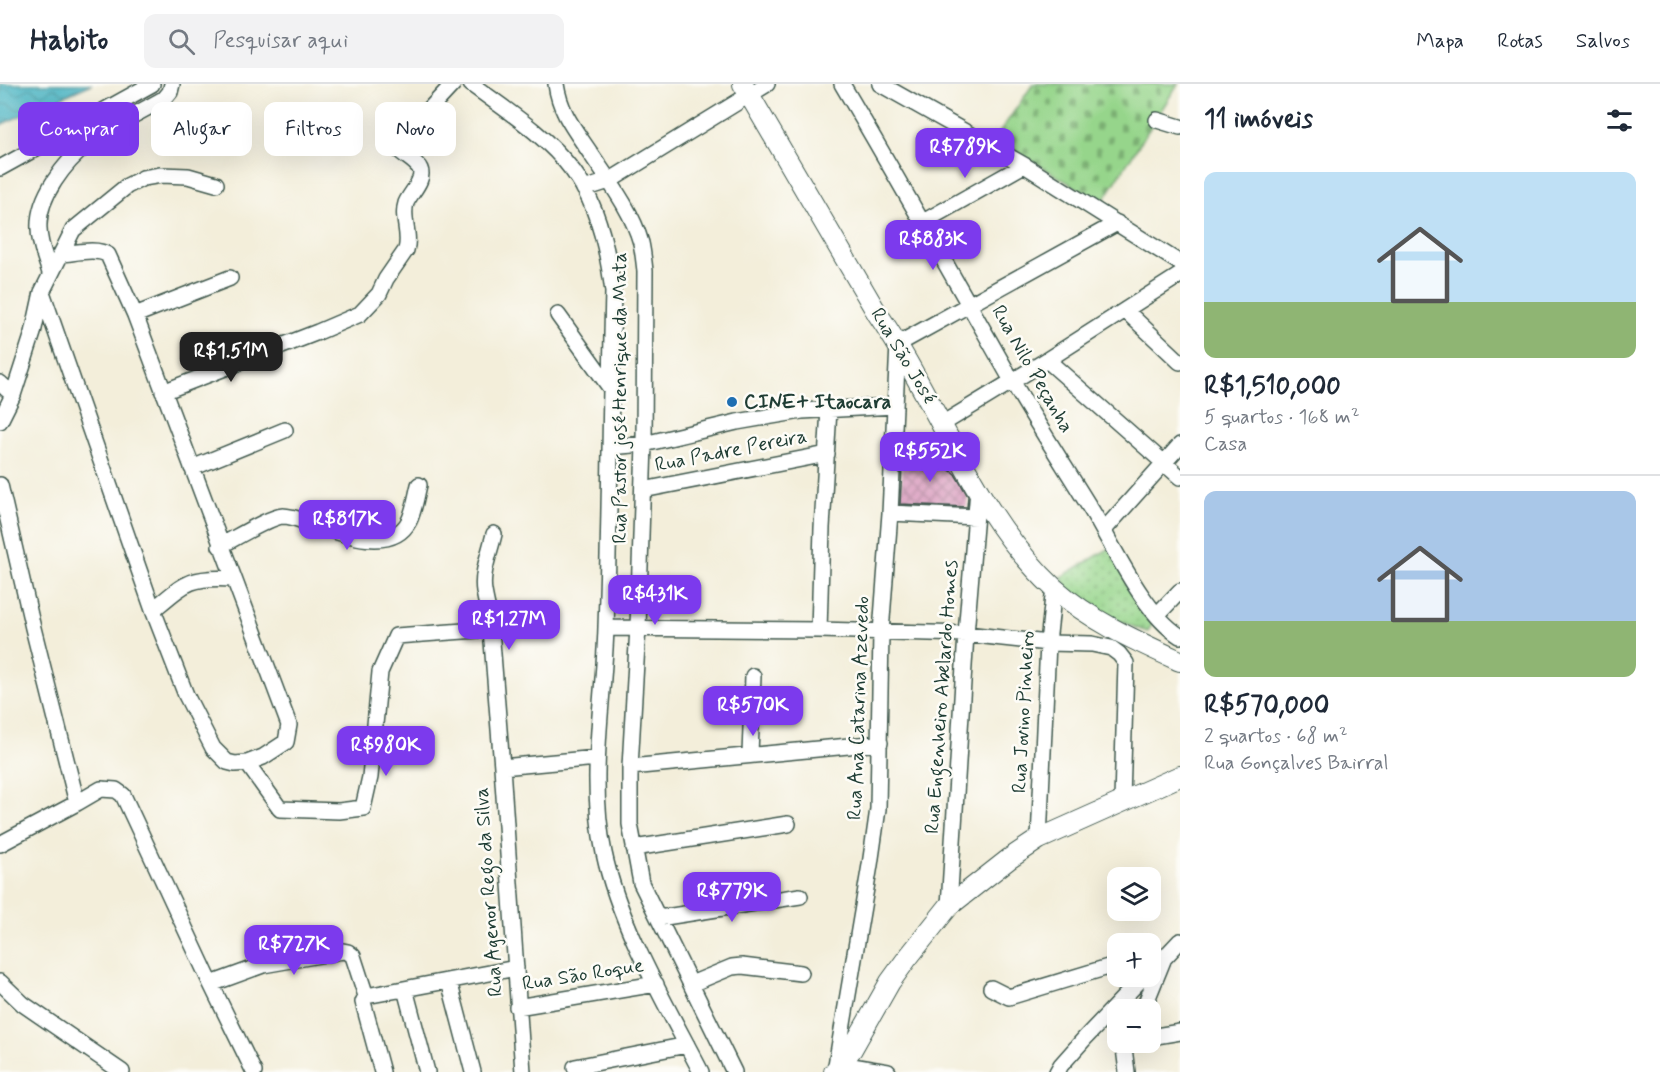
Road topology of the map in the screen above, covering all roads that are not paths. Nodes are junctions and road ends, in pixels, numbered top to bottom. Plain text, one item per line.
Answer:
1 (152, 84) edge
2 (172, 84) edge
3 (453, 84) edge
4 (471, 84) edge
5 (556, 84) edge
6 (767, 84) edge
7 (842, 84) edge
8 (880, 84) edge
9 (746, 89) edge
10 (1157, 120) dead end
11 (1180, 127) edge
12 (1023, 165) junction
13 (0, 168) edge
14 (609, 181) junction
15 (216, 184) dead end
16 (584, 189) junction
17 (923, 222) junction
18 (1118, 223) junction
19 (62, 254) junction
20 (1180, 263) edge
21 (50, 273) junction
22 (1180, 274) edge
23 (230, 278) dead end
24 (42, 292) junction
25 (970, 304) junction
26 (1125, 310) junction
27 (135, 315) junction
28 (558, 315) dead end
29 (898, 344) junction
30 (1047, 360) junction
31 (1180, 362) edge
32 (1012, 380) junction
33 (0, 383) edge
34 (611, 389) junction
35 (163, 392) junction
36 (13, 395) junction
37 (895, 406) junction
38 (829, 409) junction
39 (0, 421) edge
40 (942, 424) junction
41 (285, 430) dead end
42 (644, 444) junction
43 (1180, 445) edge
44 (610, 447) junction
45 (827, 454) junction
46 (1164, 464) junction
47 (192, 468) junction
48 (1180, 477) edge
49 (0, 485) edge
50 (419, 485) dead end
51 (643, 490) junction
52 (978, 490) junction
53 (890, 513) junction
54 (976, 517) junction
55 (1104, 531) junction
56 (494, 534) dead end
57 (220, 546) junction
58 (233, 579) junction
59 (1054, 587) junction
60 (1180, 591) edge
61 (153, 610) junction
62 (1157, 615) junction
63 (638, 627) junction
64 (606, 628) junction
65 (491, 629) junction
66 (819, 630) junction
67 (881, 632) junction
68 (966, 634) junction
69 (1180, 636) edge
70 (1048, 643) junction
71 (1180, 661) edge
72 (753, 676) dead end
73 (880, 743) junction
74 (750, 754) junction
75 (597, 758) junction
76 (247, 763) junction
77 (502, 767) junction
78 (630, 767) junction
79 (1180, 776) edge
80 (1122, 800) junction
81 (77, 803) junction
82 (788, 824) dead end
83 (1040, 839) junction
84 (0, 844) edge
85 (634, 848) junction
86 (800, 896) dead end
87 (949, 906) junction
88 (658, 918) junction
89 (1177, 944) edge
90 (1161, 954) edge
91 (1107, 967) edge
92 (516, 968) junction
93 (801, 973) dead end
94 (449, 981) junction
95 (0, 982) edge
96 (211, 984) junction
97 (656, 984) junction
98 (691, 984) junction
99 (1134, 987) edge
100 (405, 988) junction
101 (991, 988) dead end
102 (366, 996) junction
103 (517, 1007) junction
104 (1180, 1032) edge
105 (1161, 1035) edge
106 (687, 1045) junction
107 (1125, 1053) edge
108 (575, 1067) dead end
109 (836, 1070) edge
110 (122, 1072) edge
111 (254, 1072) edge
112 (381, 1072) edge
113 (427, 1072) edge
114 (473, 1072) edge
115 (523, 1072) edge
116 (701, 1072) edge
117 (734, 1072) edge
118 (888, 1072) edge
119 (1057, 1072) edge
120 (1127, 1072) edge

1 - 13 street
2 - 21 street
3 - 35 street
4 - 16 street
5 - 14 street, Rua Pastor josé Henrique da Mata
6 - 9 street
7 - 17 street, Rua Nilo Peçanha
8 - 12 street
9 - 14 street
9 - 29 main road, Rua São José
10 - 11 street
12 - 17 street
12 - 18 street
14 - 16 street
14 - 42 street, Rua Pastor josé Henrique da Mata
15 - 19 street
16 - 34 street
17 - 25 street, Rua Nilo Peçanha
18 - 20 street
18 - 25 street
19 - 21 street
19 - 27 street
21 - 24 street
22 - 26 street
23 - 27 street
24 - 36 street
24 - 61 street
25 - 29 street
25 - 32 street, Rua Nilo Peçanha
26 - 30 street
26 - 31 street
27 - 35 street
28 - 34 street
29 - 37 street, Rua Ana Catarina Azevedo
29 - 40 main road, Rua São José
30 - 32 street
30 - 46 street
32 - 40 street
32 - 55 street, Rua Nilo Peçanha
33 - 36 street
34 - 44 street
35 - 47 street
36 - 39 street
37 - 38 street
37 - 53 street, Rua Ana Catarina Azevedo
38 - 42 street
38 - 45 street
40 - 52 main road, Rua São José
41 - 47 street
42 - 44 street
42 - 51 street, Rua Pastor josé Henrique da Mata
43 - 46 street
44 - 64 street
45 - 51 street, Rua Padre Pereira
45 - 66 street
46 - 48 street
46 - 55 street
47 - 57 street
49 - 81 street
50 - 57 street
51 - 63 street, Rua Pastor josé Henrique da Mata
52 - 54 street, Rua Engenheiro Abelardo Homes
52 - 59 main road, Rua São José
53 - 54 street
53 - 67 street, Rua Ana Catarina Azevedo
54 - 68 street, Rua Engenheiro Abelardo Homes
55 - 62 street, Rua Nilo Peçanha
56 - 65 street
57 - 58 street
58 - 61 street
58 - 76 street
59 - 70 street, Rua Jovino Pinheiro
59 - 71 main road, Rua São José
60 - 62 street
61 - 76 street
62 - 69 street, Rua Nilo Peçanha
63 - 64 street
63 - 66 street
63 - 78 street, Rua Pastor josé Henrique da Mata
64 - 75 street
65 - 76 street
65 - 77 street
66 - 67 street
67 - 68 street
67 - 73 street, Rua Ana Catarina Azevedo
68 - 70 street
68 - 87 street, Rua Engenheiro Abelardo Homes
70 - 80 street
70 - 83 street, Rua Jovino Pinheiro
72 - 74 street
73 - 74 street
73 - 109 street, Rua Ana Catarina Azevedo
74 - 78 street
75 - 77 street, Rua Agenor Rego da Silva
75 - 97 street
77 - 92 street, Rua Agenor Rego da Silva
78 - 85 street, Rua Pastor josé Henrique da Mata
79 - 80 main road
80 - 83 main road
81 - 84 street
81 - 96 street
82 - 85 street
83 - 87 main road
85 - 88 street, Rua Pastor josé Henrique da Mata
86 - 88 street
87 - 109 main road
88 - 98 street, Rua Pastor josé Henrique da Mata
89 - 90 street
91 - 101 street
92 - 94 street
92 - 103 street, Rua Agenor Rego da Silva
93 - 98 street
94 - 100 street
94 - 114 street
95 - 110 street
96 - 102 street
96 - 111 street
97 - 103 street, Rua São Roque
97 - 106 street
98 - 117 street, Rua Pastor josé Henrique da Mata
99 - 119 street
100 - 102 street
100 - 113 street
102 - 112 street
103 - 115 street, Rua Agenor Rego da Silva
104 - 105 street
106 - 108 street
106 - 116 street
107 - 120 street
109 - 118 street

